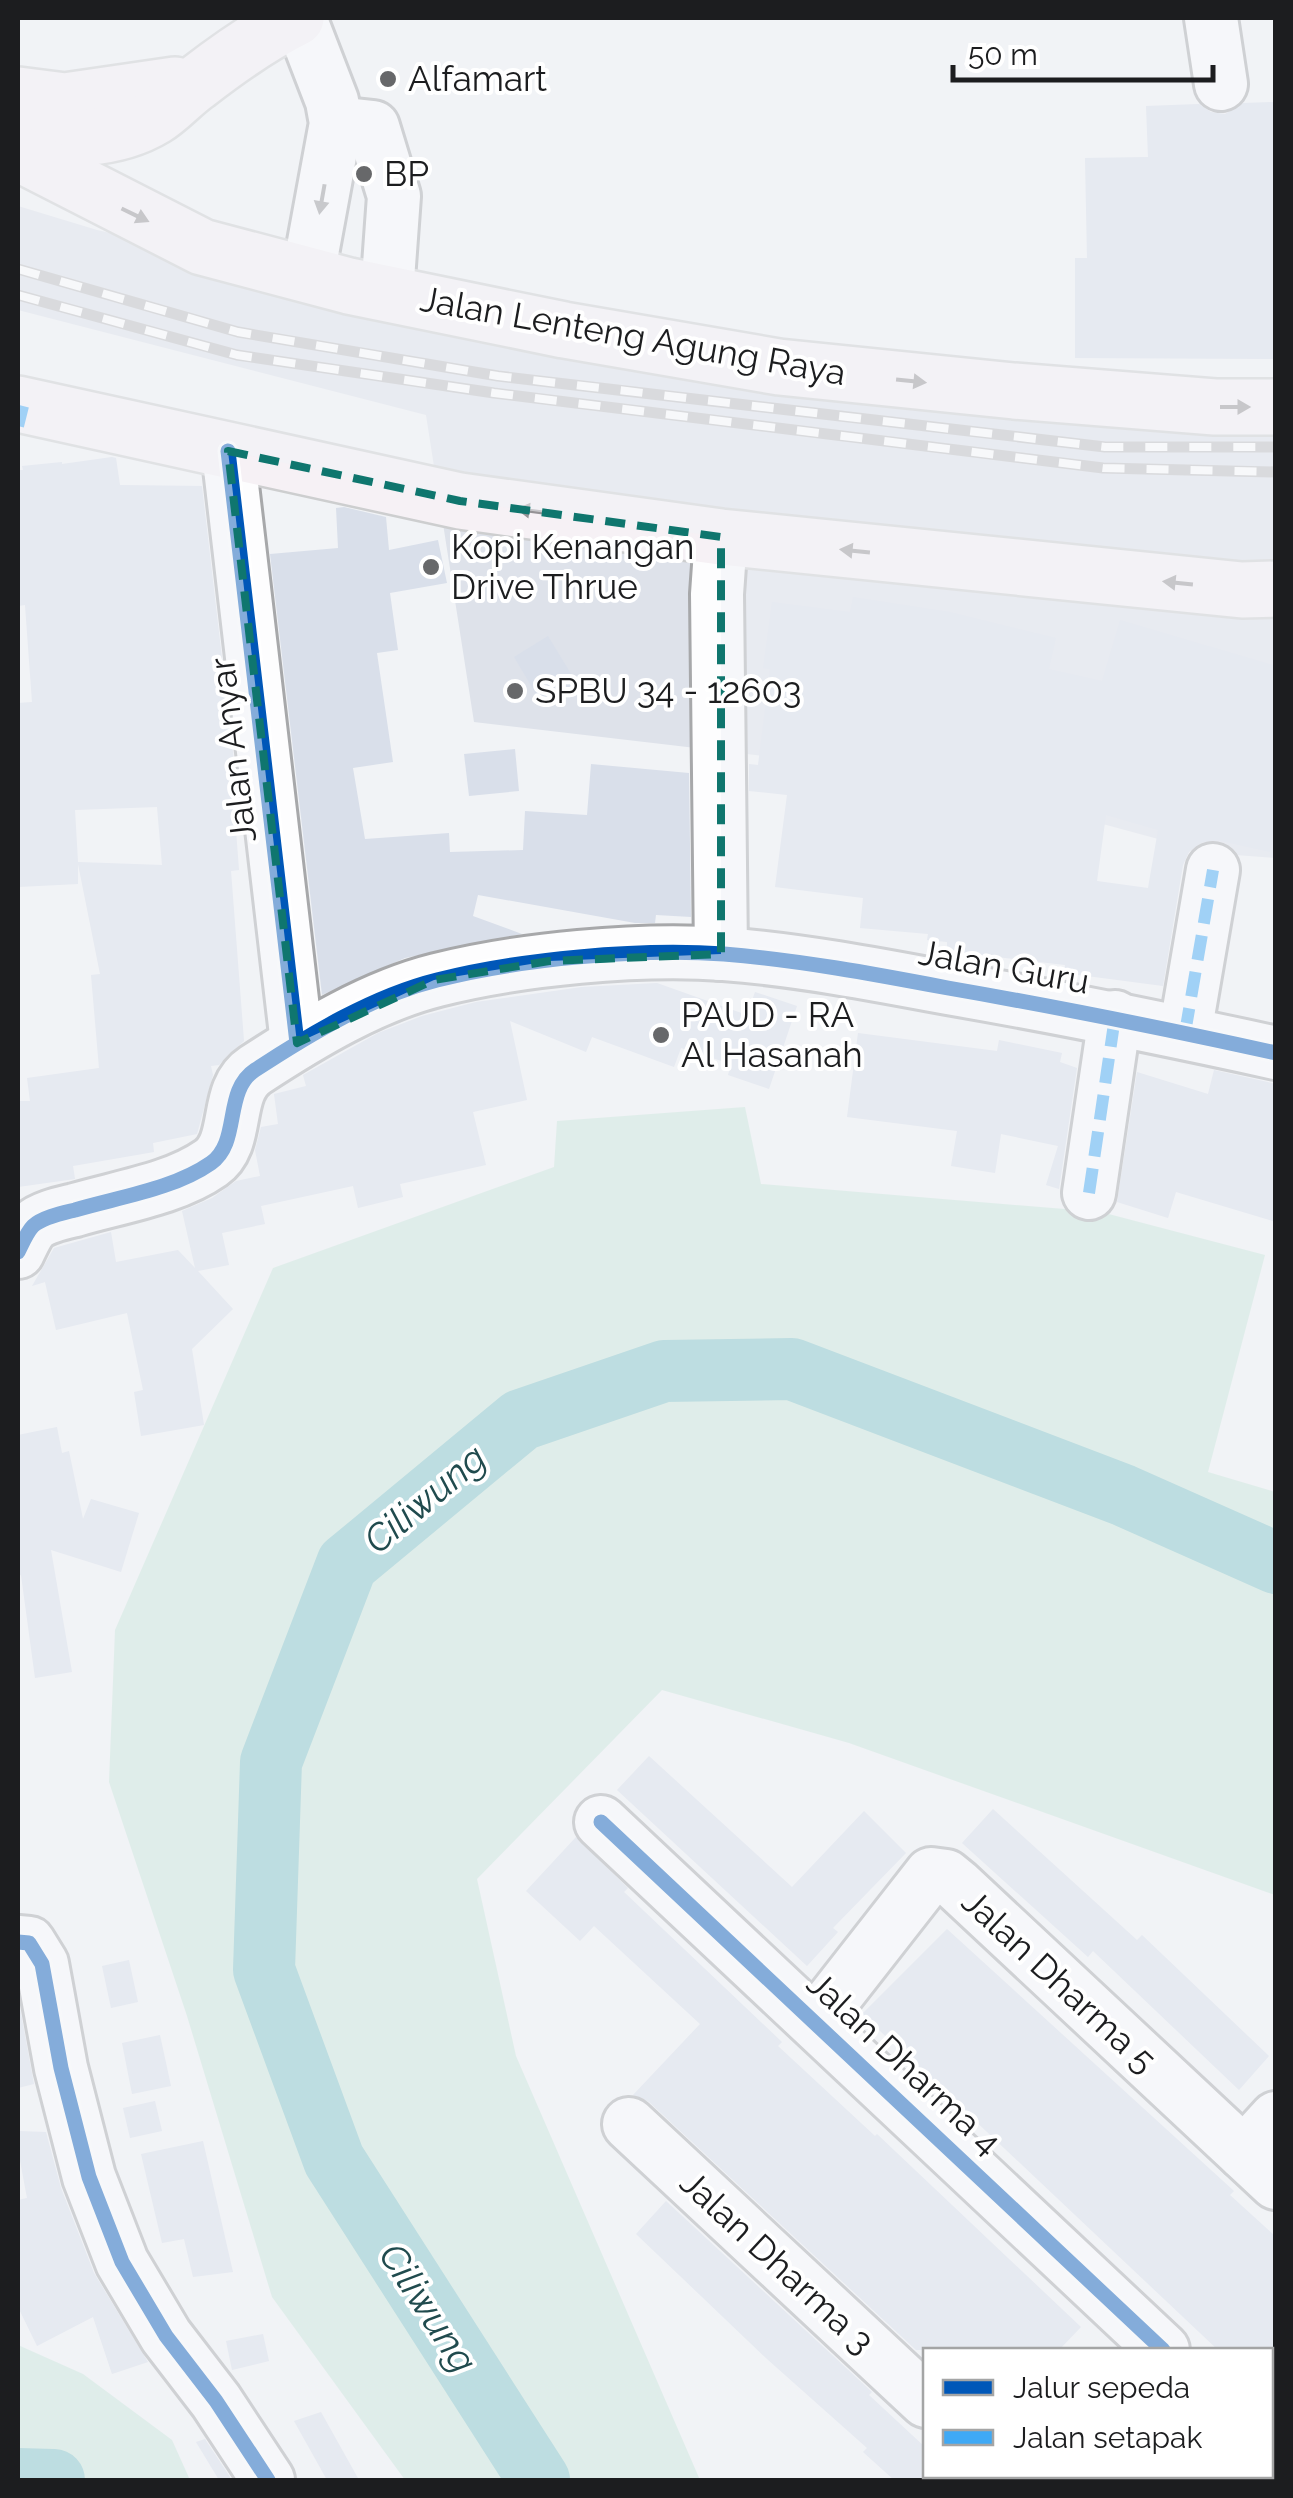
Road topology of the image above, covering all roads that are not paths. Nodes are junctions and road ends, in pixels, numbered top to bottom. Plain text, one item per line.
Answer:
1 (1211, 18) edge
2 (282, 21) edge
3 (198, 82) junction
4 (1221, 84) dead end
5 (18, 95) edge
6 (336, 123) junction
7 (18, 135) edge
8 (18, 153) edge
9 (18, 175) edge
10 (75, 185) junction
11 (308, 276) junction
12 (387, 293) junction
13 (19, 403) edge
14 (1276, 408) edge
15 (219, 449) junction
16 (721, 537) junction
17 (1276, 589) edge
18 (1214, 870) dead end
19 (720, 954) junction
20 (1115, 1017) junction
21 (1185, 1033) junction
22 (297, 1043) junction
23 (1276, 1053) edge
24 (1089, 1193) dead end
25 (18, 1252) edge
26 (601, 1822) dead end
27 (18, 1942) edge
28 (816, 2021) junction
29 (630, 2124) dead end
30 (1265, 2151) edge
31 (1161, 2348) edge
32 (923, 2398) edge
33 (268, 2480) edge

1 - 4 street
2 - 3 main road
2 - 6 street
3 - 5 main road
3 - 7 main road
6 -> 11 street
6 - 12 street
8 - 10 main road, Jalan Lenteng Agung Raya
9 - 10 main road
10 -> 11 main road, Jalan Lenteng Agung Raya
11 - 12 main road, Jalan Lenteng Agung Raya
12 -> 14 main road, Jalan Lenteng Agung Raya
13 - 15 main road
16 -> 15 main road
15 - 22 street, Jalan Anyar
17 -> 16 main road
16 - 19 street
18 - 21 street
19 - 20 street, Jalan Guru
19 - 22 street, Jalan Guru
20 - 21 street, Jalan Guru
20 - 24 street
21 - 23 street, Jalan Guru
22 - 25 street, Jalan Guru
26 - 28 street, Jalan Dharma 4
27 - 33 street
28 - 30 street, Jalan Dharma 5
28 - 31 street, Jalan Dharma 4
29 - 32 street, Jalan Dharma 3

